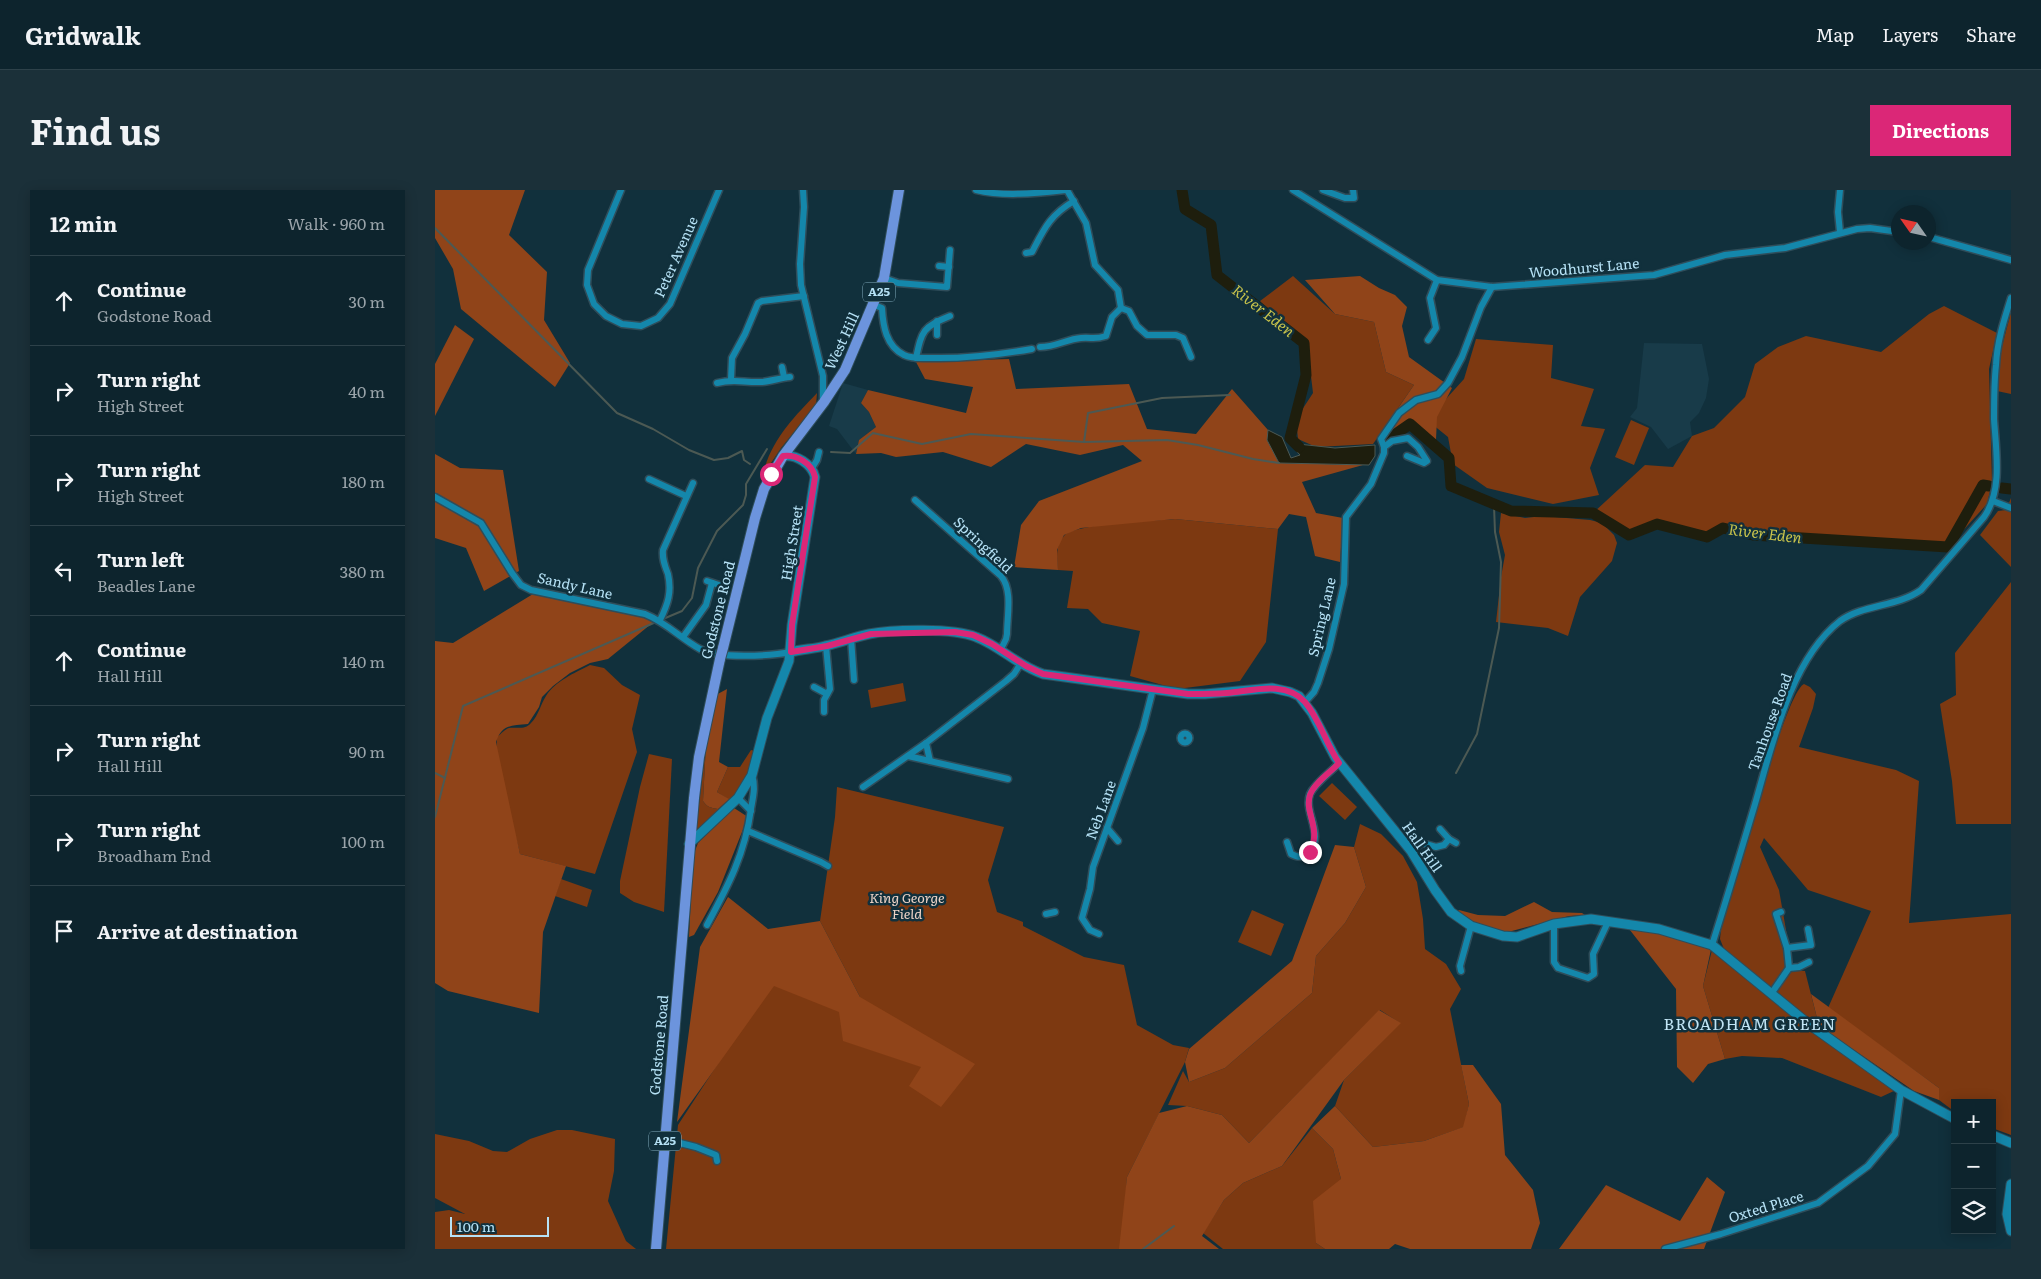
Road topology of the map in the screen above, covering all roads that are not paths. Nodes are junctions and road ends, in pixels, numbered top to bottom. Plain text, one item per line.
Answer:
1 (621, 190) edge
2 (719, 190) edge
3 (803, 190) edge
4 (899, 190) edge
5 (976, 190) edge
6 (1067, 190) edge
7 (1293, 190) edge
8 (1323, 190) edge
9 (1353, 190) edge
10 (1840, 190) edge
11 (1074, 201) junction
12 (1891, 231) edge
13 (1840, 232) junction
14 (1936, 239) edge
15 (950, 250) dead end
16 (1032, 254) dead end
17 (2011, 260) edge
18 (939, 266) dead end
19 (949, 267) junction
20 (884, 278) junction
21 (1437, 280) junction
22 (1491, 287) junction
23 (804, 296) junction
24 (2011, 298) edge
25 (873, 305) junction
26 (1121, 308) junction
27 (950, 316) dead end
28 (937, 321) junction
29 (937, 335) dead end
30 (1428, 340) dead end
31 (1040, 347) dead end
32 (1031, 349) dead end
33 (1191, 357) dead end
34 (916, 358) junction
35 (782, 367) dead end
36 (823, 378) junction
37 (731, 379) junction
38 (717, 383) dead end
39 (835, 386) junction
40 (823, 402) junction
41 (800, 433) junction
42 (1385, 447) junction
43 (819, 452) dead end
44 (783, 456) junction
45 (1407, 456) dead end
46 (799, 458) junction
47 (811, 468) junction
48 (649, 480) dead end
49 (693, 483) dead end
50 (687, 496) junction
51 (435, 497) edge
52 (915, 500) dead end
53 (1993, 501) junction
54 (2011, 508) edge
55 (719, 585) dead end
56 (662, 622) junction
57 (683, 637) junction
58 (851, 638) junction
59 (827, 646) junction
60 (1001, 649) junction
61 (791, 652) junction
62 (1021, 663) junction
63 (854, 680) dead end
64 (814, 687) dead end
65 (1153, 689) junction
66 (827, 694) junction
67 (1305, 702) junction
68 (824, 712) dead end
69 (926, 743) junction
70 (908, 756) junction
71 (930, 761) junction
72 (1339, 763) junction
73 (752, 774) junction
74 (1008, 779) dead end
75 (863, 787) dead end
76 (738, 798) junction
77 (751, 811) junction
78 (1107, 828) junction
79 (1440, 830) dead end
80 (748, 831) junction
81 (1449, 839) junction
82 (1118, 841) dead end
83 (1287, 842) dead end
84 (1456, 843) dead end
85 (689, 844) junction
86 (1411, 851) junction
87 (828, 866) dead end
88 (1055, 912) dead end
89 (1781, 912) dead end
90 (1047, 914) dead end
91 (1608, 922) junction
92 (1554, 924) junction
93 (707, 925) dead end
94 (1471, 926) junction
95 (1808, 928) dead end
96 (1099, 934) dead end
97 (1712, 945) junction
98 (1787, 948) junction
99 (1809, 962) dead end
100 (1789, 968) junction
101 (1461, 971) dead end
102 (1771, 994) junction
103 (1901, 1090) junction
104 (1951, 1117) edge
105 (1996, 1137) edge
106 (680, 1144) dead end
107 (2011, 1144) edge
108 (717, 1161) dead end
109 (2011, 1184) edge
110 (2011, 1231) edge
111 (656, 1249) edge
112 (1665, 1249) edge

1 - 2 street, Peter Avenue
3 - 23 street
4 - 20 main road, West Hill / A25
5 - 6 street
6 - 11 street
7 - 21 street, Woodhurst Lane
8 - 9 street
10 - 13 street
11 - 16 street
11 - 26 street
12 - 13 street, Woodhurst Lane
13 - 22 street, Woodhurst Lane
14 - 17 street
15 - 19 street
18 - 19 street
19 - 20 street
20 - 25 main road, West Hill / A25
21 - 22 street, Woodhurst Lane
21 - 30 street
22 - 42 street, Spring Lane
23 - 36 street
23 - 37 street
24 - 53 street, Tanhouse Road
25 - 34 street
25 - 39 main road, West Hill / A25
26 - 31 street
26 - 33 street
27 - 28 street
28 - 29 street
28 - 34 street
32 - 34 street
35 - 37 street
36 - 39 street
36 - 40 street
37 - 38 street
39 - 40 main road, A25
40 - 41 main road, Godstone Road / A25
41 - 44 main road, Godstone Road / A25
41 - 46 street
42 - 45 street
42 - 67 street, Spring Lane
43 - 47 street
44 - 46 street
44 - 85 main road, Godstone Road / A25, bridge
46 - 47 street
47 - 61 street, High Street
48 - 50 street
49 - 50 street
50 - 56 street
51 - 56 street, Sandy Lane
52 - 60 street, Springfield
53 - 54 street
53 - 97 street, Tanhouse Road
55 - 57 street
56 - 57 street, Sandy Lane
57 - 61 street, Sandy Lane
58 - 59 street
58 - 60 street
58 - 63 street
59 - 61 street
59 - 66 street
60 - 62 street
61 - 73 street
62 - 65 street
62 - 69 street
64 - 66 street
65 - 67 street
65 - 78 street, Neb Lane
66 - 68 street
67 - 72 street, Hall Hill
69 - 70 street
69 - 71 street
70 - 71 street
70 - 75 street
71 - 74 street
72 - 83 street
72 - 86 street, Hall Hill
73 - 76 street
73 - 77 street
76 - 77 street
76 - 85 street
77 - 80 street
78 - 82 street
78 - 96 street, Neb Lane
79 - 81 street
80 - 87 street
80 - 93 street
81 - 84 street
81 - 86 street
85 - 111 main road, Godstone Road / A25
86 - 94 street, Hall Hill
88 - 90 street
89 - 98 street
91 - 92 street, Hall Hill
91 - 92 street
91 - 97 street, Hall Hill
92 - 94 street, Hall Hill
94 - 101 street
95 - 98 street
97 - 102 street
98 - 100 street
99 - 100 street
100 - 102 street
102 - 103 street
103 - 104 street
103 - 112 street, Oxted Place
105 - 107 street
106 - 108 street
109 - 110 street

